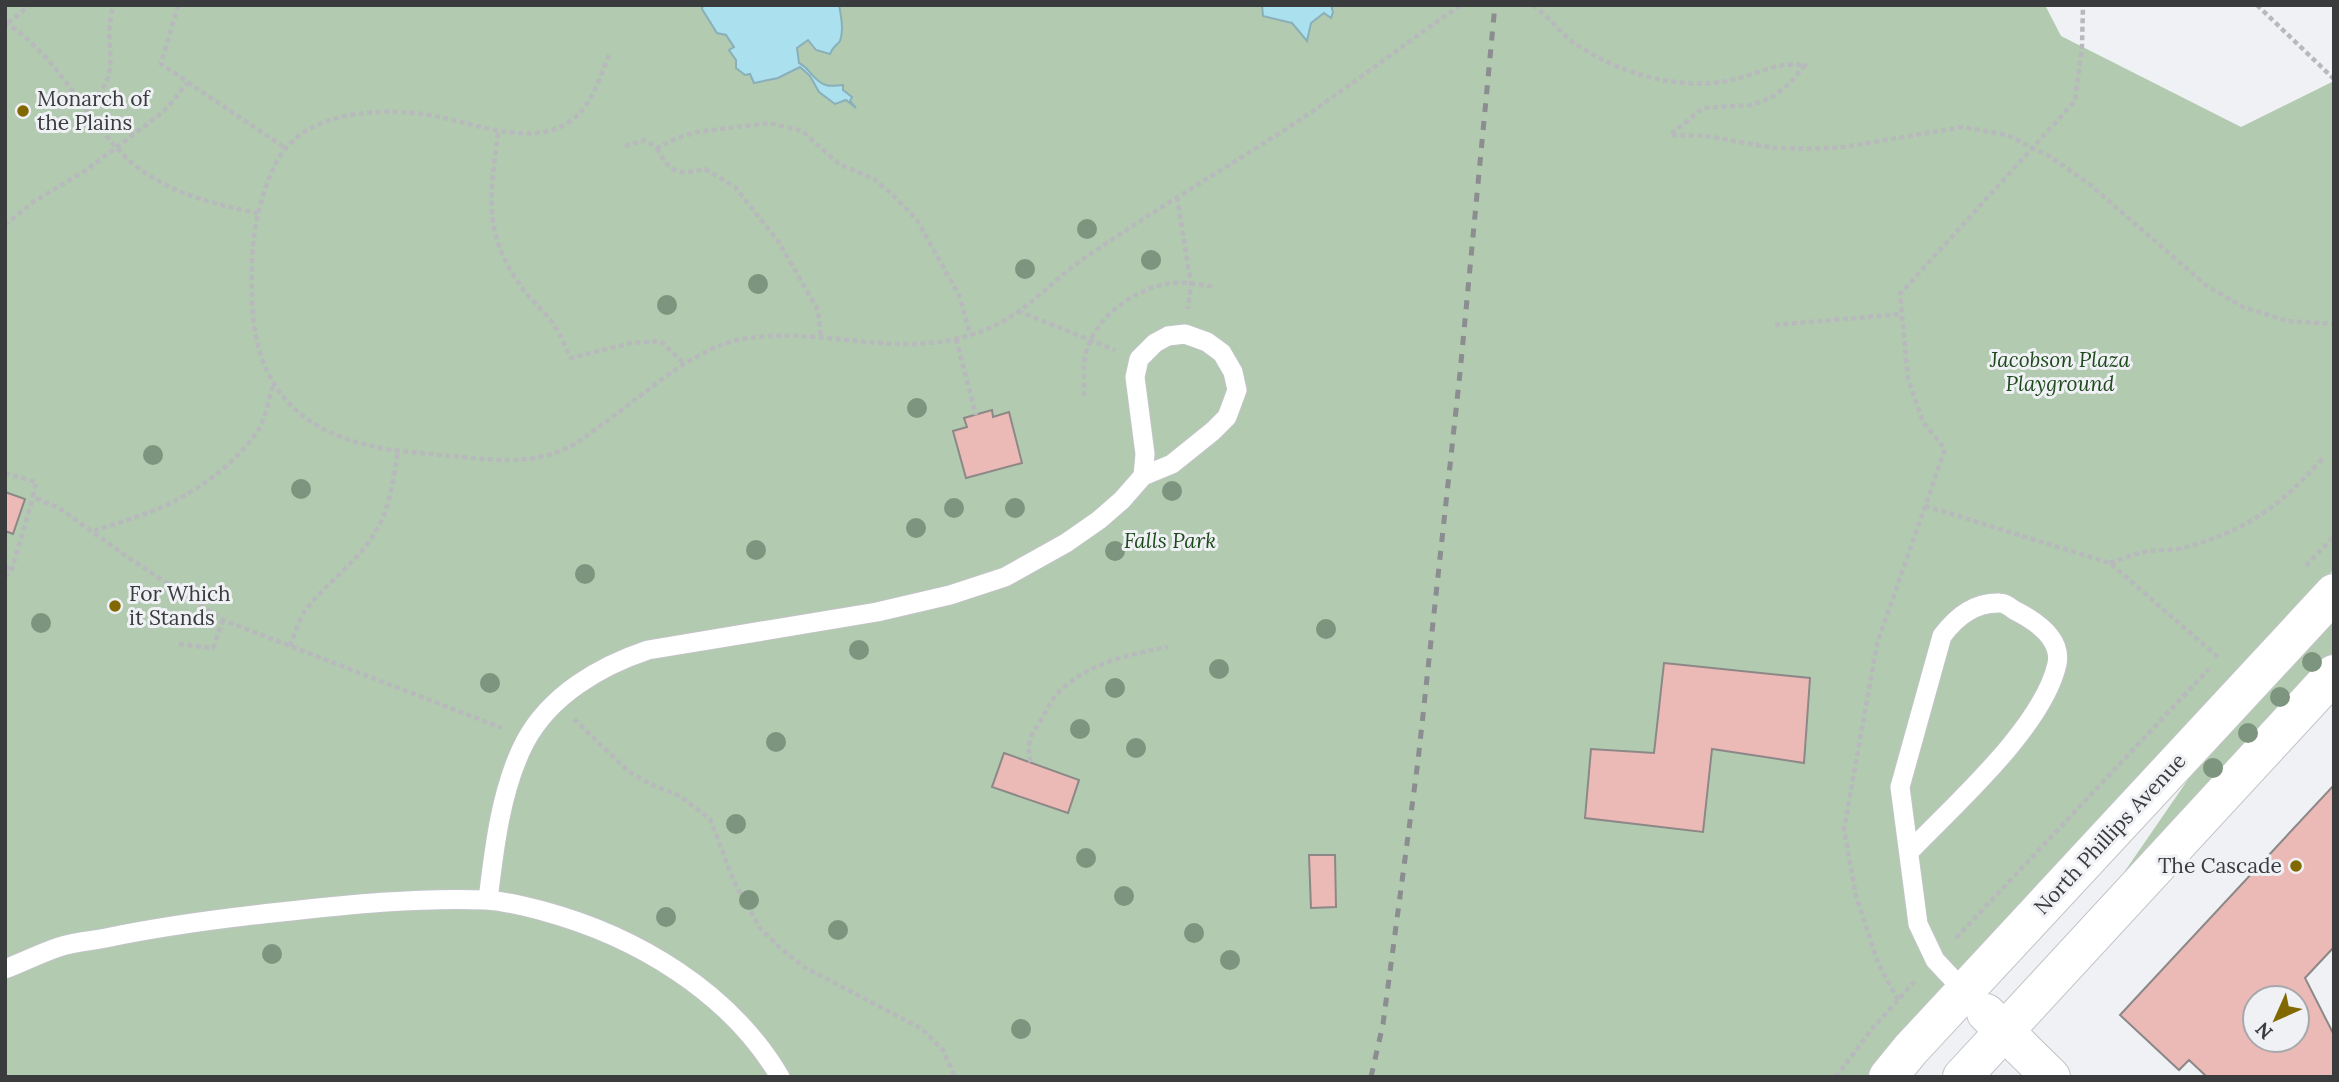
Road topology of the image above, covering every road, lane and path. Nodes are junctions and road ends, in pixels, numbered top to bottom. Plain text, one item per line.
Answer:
1 (30, 5) edge
2 (114, 5) edge
3 (178, 5) edge
4 (1461, 5) edge
5 (1533, 5) edge
6 (2083, 5) edge
7 (2258, 5) edge
8 (7, 22) edge
9 (609, 55) dead end
10 (2334, 79) edge
11 (187, 83) junction
12 (85, 107) junction
13 (498, 133) junction
14 (625, 146) dead end
15 (116, 147) junction
16 (285, 148) junction
17 (657, 148) junction
18 (2033, 148) junction
19 (1177, 197) junction
20 (258, 213) junction
21 (5, 225) edge
22 (1191, 284) junction
23 (1215, 287) dead end
24 (1018, 311) junction
25 (1902, 314) junction
26 (2334, 324) edge
27 (1775, 325) dead end
28 (970, 334) junction
29 (1185, 334) junction
30 (821, 337) junction
31 (956, 339) junction
32 (1090, 342) junction
33 (1139, 359) junction
34 (683, 362) junction
35 (273, 386) junction
36 (1084, 396) dead end
37 (976, 415) dead end
38 (398, 451) junction
39 (2322, 460) dead end
40 (5, 474) edge
41 (1143, 476) junction
42 (33, 497) junction
43 (1925, 506) junction
44 (93, 531) junction
45 (2334, 536) edge
46 (2110, 563) junction
47 (2305, 566) dead end
48 (5, 567) edge
49 (12, 569) junction
50 (5, 577) edge
51 (2334, 593) edge
52 (223, 621) junction
53 (179, 644) dead end
54 (290, 646) junction
55 (1168, 647) dead end
56 (2228, 648) dead end
57 (2219, 658) junction
58 (2334, 674) edge
59 (558, 702) junction
60 (509, 719) dead end
61 (1031, 762) dead end
62 (1909, 852) junction
63 (488, 900) junction
64 (1935, 960) junction
65 (5, 969) edge
66 (1965, 992) junction
67 (1898, 1000) junction
68 (2003, 1030) junction
69 (780, 1077) edge
70 (955, 1077) edge
71 (1836, 1077) edge
72 (1888, 1077) edge
73 (1962, 1077) edge
74 (2051, 1077) edge

1 - 8 path
2 - 12 path
3 - 11 path
4 - 19 path
5 - 18 path
6 - 18 path
7 - 10 path
8 - 12 path
9 - 13 path
11 - 15 path
11 - 16 path
12 - 15 path
13 - 16 path
13 - 34 path
14 - 17 path
15 - 20 path
15 - 21 path
16 - 20 path
17 - 28 path
17 - 30 path
18 - 25 path
18 - 26 path
19 - 22 path
19 - 24 path
20 - 35 path
22 - 23 path
22 - 29 path
22 - 32 path
24 - 28 path
24 - 32 path
25 - 27 path
25 - 43 path
28 - 31 path
29 - 33 lane
29 - 41 lane
30 - 31 path
30 - 34 path
31 - 37 path
32 - 33 path
32 - 36 path
33 - 41 lane
34 - 38 path
35 - 38 path
35 - 44 path
38 - 54 path
39 - 46 path
40 - 42 path
41 - 59 lane
42 - 44 path
42 - 49 path
43 - 46 path
43 - 67 path
44 - 52 path
45 - 47 path
46 - 57 path
48 - 49 path
49 - 50 path
51 - 66 street, North Phillips Avenue
52 - 53 path
52 - 54 path
54 - 60 path
55 - 61 path
56 - 57 path
57 - 64 path
58 - 68 street
59 - 63 lane
59 - 70 path
62 - 62 lane
62 - 64 lane
63 - 65 lane
63 - 69 lane
64 - 66 lane
64 - 67 path
66 - 68 street
66 - 72 street, North Phillips Avenue
67 - 71 path
68 - 73 street
68 - 74 street

